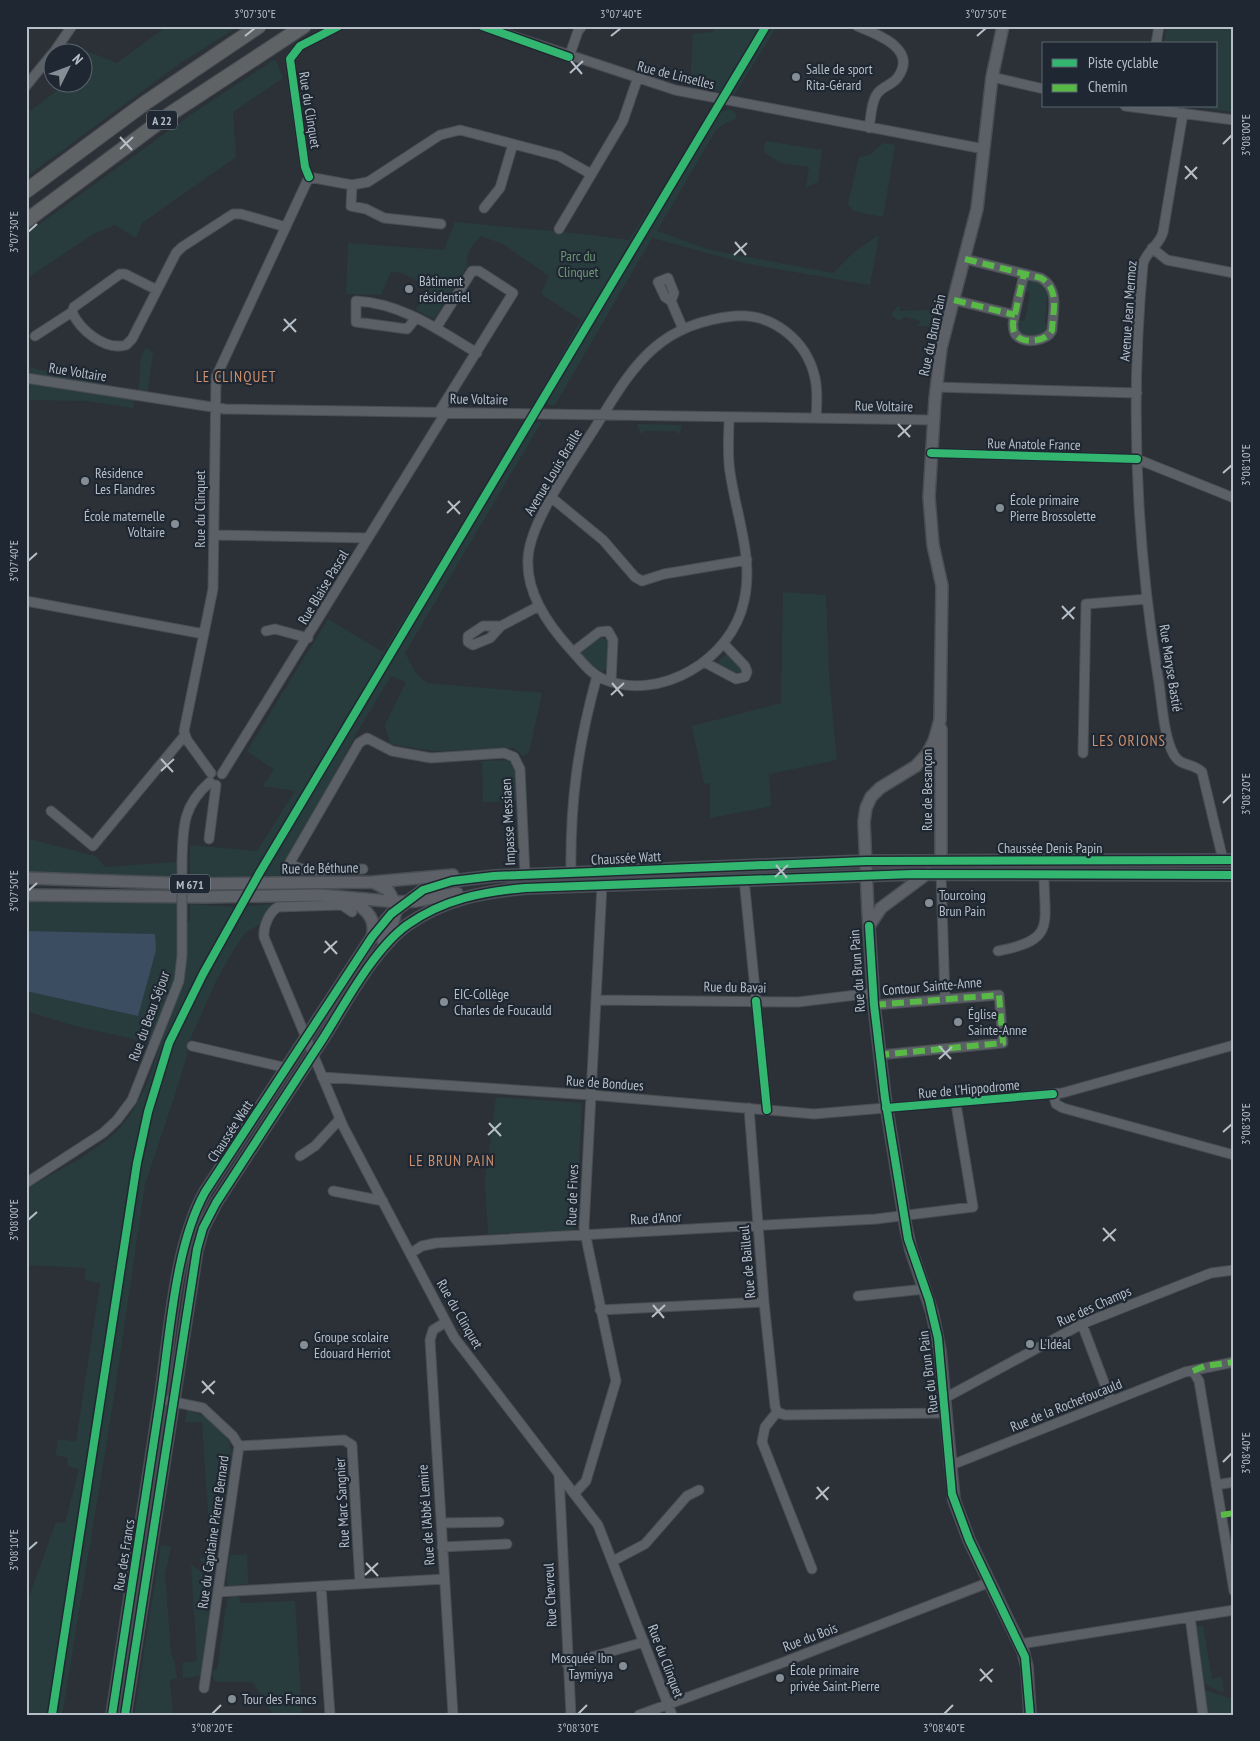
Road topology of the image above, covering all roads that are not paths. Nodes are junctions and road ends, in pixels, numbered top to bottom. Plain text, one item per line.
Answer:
1 (72, 26) edge
2 (259, 26) edge
3 (304, 26) edge
4 (339, 26) edge
5 (482, 26) edge
6 (582, 26) edge
7 (857, 26) edge
8 (1003, 26) edge
9 (1159, 26) edge
10 (61, 42) edge
11 (1156, 42) edge
12 (569, 56) junction
13 (42, 66) edge
14 (992, 77) junction
15 (637, 80) junction
16 (26, 86) edge
17 (1042, 89) edge
18 (1147, 108) edge
19 (1183, 113) junction
20 (1234, 120) edge
21 (869, 128) junction
22 (513, 144) junction
23 (984, 149) junction
24 (591, 174) junction
25 (309, 177) junction
26 (352, 185) junction
27 (26, 191) edge
28 (484, 208) dead end
29 (26, 221) edge
30 (441, 224) dead end
31 (286, 227) junction
32 (559, 229) dead end
33 (1152, 248) junction
34 (965, 259) junction
35 (1234, 273) edge
36 (1024, 274) junction
37 (157, 290) junction
38 (954, 300) junction
39 (671, 301) dead end
40 (72, 312) junction
41 (1015, 315) junction
42 (416, 318) junction
43 (436, 328) junction
44 (683, 329) junction
45 (35, 336) dead end
46 (477, 353) junction
47 (26, 378) edge
48 (936, 387) junction
49 (1137, 393) junction
50 (214, 408) junction
51 (443, 412) junction
52 (603, 415) junction
53 (729, 417) junction
54 (816, 418) junction
55 (933, 420) junction
56 (931, 453) junction
57 (1137, 459) junction
58 (552, 498) junction
59 (1234, 498) edge
60 (215, 535) junction
61 (368, 538) junction
62 (747, 560) junction
63 (1147, 599) junction
64 (26, 601) edge
65 (539, 606) junction
66 (501, 626) dead end
67 (266, 631) dead end
68 (204, 634) junction
69 (308, 638) junction
70 (724, 644) junction
71 (573, 652) junction
72 (704, 662) junction
73 (597, 676) junction
74 (611, 682) junction
75 (940, 720) junction
76 (185, 735) junction
77 (1083, 753) dead end
78 (916, 766) junction
79 (941, 772) junction
80 (212, 780) junction
81 (51, 811) dead end
82 (208, 839) dead end
83 (913, 860) junction
84 (942, 860) junction
85 (1228, 860) edge
86 (866, 861) junction
87 (363, 869) dead end
88 (571, 873) junction
89 (927, 874) junction
90 (941, 874) junction
91 (1044, 874) junction
92 (525, 875) junction
93 (1234, 875) edge
94 (494, 876) junction
95 (866, 876) junction
96 (26, 878) edge
97 (744, 879) junction
98 (912, 880) junction
99 (373, 882) junction
100 (602, 885) junction
101 (525, 888) junction
102 (320, 894) junction
103 (26, 895) edge
104 (399, 904) junction
105 (352, 912) dead end
106 (870, 926) junction
107 (372, 937) junction
108 (998, 951) dead end
109 (366, 970) junction
110 (874, 999) junction
111 (945, 999) junction
112 (596, 1000) junction
113 (756, 1000) junction
114 (306, 1039) junction
115 (192, 1046) dead end
116 (1234, 1046) edge
117 (312, 1055) junction
118 (879, 1055) junction
119 (287, 1068) junction
120 (322, 1077) junction
121 (1053, 1094) junction
122 (591, 1095) junction
123 (956, 1104) junction
124 (749, 1108) junction
125 (886, 1108) junction
126 (767, 1110) junction
127 (340, 1119) junction
128 (1234, 1155) edge
129 (300, 1156) dead end
130 (26, 1183) edge
131 (333, 1191) dead end
132 (383, 1201) junction
133 (904, 1217) junction
134 (758, 1226) junction
135 (585, 1236) junction
136 (410, 1253) junction
137 (1234, 1270) edge
138 (925, 1289) junction
139 (858, 1296) dead end
140 (764, 1302) junction
141 (600, 1310) junction
142 (446, 1322) junction
143 (1082, 1324) junction
144 (1234, 1362) edge
145 (1193, 1371) junction
146 (945, 1398) junction
147 (160, 1399) junction
148 (174, 1401) junction
149 (1111, 1401) junction
150 (778, 1412) junction
151 (946, 1413) junction
152 (239, 1446) junction
153 (949, 1466) junction
154 (559, 1474) junction
155 (1234, 1482) edge
156 (1216, 1485) junction
157 (700, 1490) dead end
158 (574, 1494) junction
159 (499, 1522) dead end
160 (441, 1524) junction
161 (507, 1544) dead end
162 (442, 1548) junction
163 (613, 1561) junction
164 (812, 1569) dead end
165 (444, 1579) junction
166 (990, 1582) junction
167 (360, 1584) junction
168 (321, 1586) junction
169 (1234, 1591) edge
170 (218, 1592) junction
171 (1234, 1610) edge
172 (1190, 1616) junction
173 (644, 1642) junction
174 (1020, 1644) junction
175 (567, 1664) junction
176 (204, 1688) dead end
177 (668, 1705) junction
178 (112, 1715) edge
179 (125, 1715) edge
180 (330, 1715) edge
181 (453, 1715) edge
182 (571, 1715) edge
183 (639, 1715) edge
184 (672, 1715) edge
185 (1030, 1715) edge
186 (1203, 1715) edge

1 - 10 street
2 - 27 highway, A 22
3 - 29 highway, A 22
4 - 25 street, Rue du Clinquet
5 - 12 street, Rue de Linselles
6 - 12 street
7 - 21 street
8 - 14 main road, Rue du Brun Pain
9 - 11 street
12 - 15 street, Rue de Linselles
13 - 16 street
14 - 17 street
14 - 23 main road, Rue du Brun Pain
15 - 21 street, Rue de Linselles
15 - 24 street
18 - 19 street
19 - 20 street
19 - 33 street, Avenue Jean Mermoz
21 - 23 street, Rue de Linselles
22 - 24 street
22 - 26 street
22 - 28 street
23 - 34 main road, Rue du Brun Pain
24 - 32 street
25 - 26 street
25 - 31 street, Rue du Clinquet
26 - 30 street
31 - 37 street
31 - 50 street, Rue du Clinquet
33 - 35 street
33 - 49 street, Avenue Jean Mermoz
34 - 36 street
34 - 38 main road, Rue du Brun Pain
36 - 41 street
36 - 41 street
37 - 40 street
37 - 40 street
38 - 41 street
38 - 48 main road, Rue du Brun Pain
39 - 44 street
40 - 45 street
42 - 42 street
42 - 43 street
43 - 46 street
43 - 46 street, Rue Blaise Pascal
44 - 52 street, Avenue Louis Braille
44 - 54 street, Avenue Louis Braille
46 - 51 street, Rue Blaise Pascal
47 - 50 street, Rue Voltaire
48 - 49 street
48 - 55 main road, Rue du Brun Pain
49 - 57 street, Avenue Jean Mermoz
50 - 51 street, Rue Voltaire
50 - 60 street, Rue du Clinquet
51 - 52 street, Rue Voltaire
51 - 61 street, Rue Blaise Pascal
52 - 53 street, Rue Voltaire
52 - 58 street, Avenue Louis Braille
53 - 54 street, Rue Voltaire
53 - 62 street, Avenue Louis Braille
54 - 55 street, Rue Voltaire
55 - 56 main road, Rue du Brun Pain
56 - 57 street, Rue Anatole France
56 - 75 main road, Rue du Brun Pain
57 - 59 street, Rue Anatole France
57 - 63 street, Rue Maryse Bastié
58 - 62 street
58 - 65 street, Avenue Louis Braille
60 - 61 street
60 - 68 street, Rue du Clinquet
61 - 69 street, Rue Blaise Pascal
62 - 70 street, Avenue Louis Braille
63 - 77 street
63 - 85 street, Rue Maryse Bastié
64 - 68 street
65 - 66 street
65 - 71 street, Avenue Louis Braille
67 - 69 street
68 - 76 street, Rue du Clinquet
69 - 80 street, Rue Blaise Pascal
70 - 72 street, Avenue Louis Braille
70 - 72 street
71 - 73 street, Avenue Louis Braille
71 - 74 street
72 - 74 street, Avenue Louis Braille
73 - 74 street, Avenue Louis Braille
73 - 88 street
75 - 78 main road, Rue du Brun Pain
75 - 79 main road, Rue de Besançon
76 - 80 street
76 - 81 street
78 - 79 main road
78 - 86 main road, Rue du Brun Pain
79 - 84 main road, Rue de Besançon
80 - 82 street
80 - 130 street, Rue du Beau Séjour, bridge
83 - 84 main road, Chaussée Denis Papin
83 - 86 main road, Chaussée Denis Papin
83 - 98 main road
84 - 85 main road, Chaussée Denis Papin
84 - 89 main road
86 - 88 main road, Chaussée Watt
86 - 95 main road, Rue du Brun Pain
87 - 92 street, Impasse Messiaen
88 - 92 main road, Chaussée Watt
89 - 90 main road, Chaussée Denis Papin
89 - 98 main road
90 - 91 main road, Chaussée Denis Papin
90 - 111 street
91 - 93 main road, Chaussée Denis Papin
91 - 108 street
92 - 94 main road, Chaussée Watt
94 - 99 main road, Rue de Béthune / M 671
94 - 104 main road, Chaussée Watt
95 - 97 main road, Chaussée Watt
95 - 98 main road
95 - 106 main road, Rue du Brun Pain
96 - 99 main road, Rue de Béthune / M 671
97 - 100 main road, Chaussée Watt
97 - 113 street
98 - 106 main road
99 - 104 main road
100 - 101 main road, Chaussée Watt
100 - 112 street, Rue de Fives
101 - 104 main road, Chaussée Watt
101 - 109 main road, Chaussée Watt
102 - 103 main road, Rue de Béthune / M 671
102 - 104 main road, Rue de Béthune / M 671
102 - 107 main road, Rue de Béthune / M 671
104 - 107 main road, Chaussée Watt
104 - 109 main road, Chaussée Watt
105 - 114 street, Rue du Clinquet
106 - 110 main road, Rue du Brun Pain
107 - 114 main road, Chaussée Watt
109 - 117 main road, Chaussée Watt
110 - 111 street, Contour Sainte-Anne
110 - 113 street, Rue du Bavai
110 - 118 main road, Rue du Brun Pain
111 - 118 street, Contour Sainte-Anne
112 - 113 street, Rue du Bavai
112 - 122 street, Rue de Fives
113 - 126 street
114 - 117 street, Rue du Clinquet
114 - 119 main road, Chaussée Watt
115 - 119 street
116 - 121 street, Rue de l'Hippodrome
117 - 120 street, Rue du Clinquet
117 - 148 main road, Chaussée Watt
118 - 125 main road, Rue du Brun Pain
119 - 147 main road, Chaussée Watt
120 - 122 street, Rue de Bondues
120 - 127 street, Rue du Clinquet
121 - 123 street, Rue de l'Hippodrome
121 - 128 street
122 - 124 street, Rue de Bondues
122 - 135 street, Rue de Fives
123 - 125 street, Rue de l'Hippodrome
123 - 133 street, Rue d'Anor
124 - 126 street, Rue de Bondues
124 - 134 street, Rue de Bailleul
125 - 126 street, Rue de Bondues
125 - 133 main road, Rue du Brun Pain
127 - 129 street
127 - 132 street, Rue du Clinquet
131 - 132 street
132 - 136 street, Rue du Clinquet
133 - 134 street, Rue d'Anor
133 - 138 main road, Rue du Brun Pain
134 - 135 street, Rue d'Anor
134 - 140 street, Rue de Bailleul
135 - 136 street, Rue d'Anor
135 - 141 street, Rue de Fives
136 - 142 street, Rue du Clinquet
137 - 143 street, Rue des Champs
138 - 139 street
138 - 146 main road, Rue du Brun Pain
140 - 141 street
140 - 150 street, Rue de Bailleul
141 - 158 street, Rue de Fives
142 - 154 street, Rue du Clinquet
142 - 160 street, Rue de l'Abbé Lemire
143 - 146 street, Rue des Champs
143 - 149 street
144 - 145 street, Rue de la Rochefoucauld
145 - 149 street, Rue de la Rochefoucauld
145 - 156 street
146 - 151 main road, Rue du Brun Pain
147 - 148 street, Rue du Capitaine Pierre Bernard
147 - 178 main road, Rue des Francs
148 - 152 street, Rue du Capitaine Pierre Bernard
148 - 179 main road, Rue des Francs
149 - 153 street, Rue de la Rochefoucauld
150 - 151 street
150 - 164 street
151 - 153 main road, Rue du Brun Pain
152 - 167 street, Rue Marc Sangnier
152 - 170 street, Rue du Capitaine Pierre Bernard
153 - 166 main road, Rue du Brun Pain
154 - 158 street, Rue du Clinquet
154 - 175 street, Rue Chevreul
155 - 156 street
156 - 169 street
157 - 163 street
158 - 163 street, Rue du Clinquet
159 - 160 street
160 - 162 street, Rue de l'Abbé Lemire
161 - 162 street
162 - 165 street, Rue de l'Abbé Lemire
163 - 173 street, Rue du Clinquet
165 - 167 street
165 - 181 street, Rue de l'Abbé Lemire
166 - 174 main road, Rue du Brun Pain
166 - 177 street, Rue du Bois
167 - 168 street
168 - 170 street
168 - 180 street
170 - 176 street, Rue du Capitaine Pierre Bernard
171 - 172 street
172 - 174 street
172 - 186 street
173 - 175 street
173 - 177 street, Rue du Clinquet
174 - 185 main road, Rue du Brun Pain
175 - 182 street, Rue Chevreul
177 - 183 street, Rue du Bois
177 - 184 street, Rue du Clinquet

